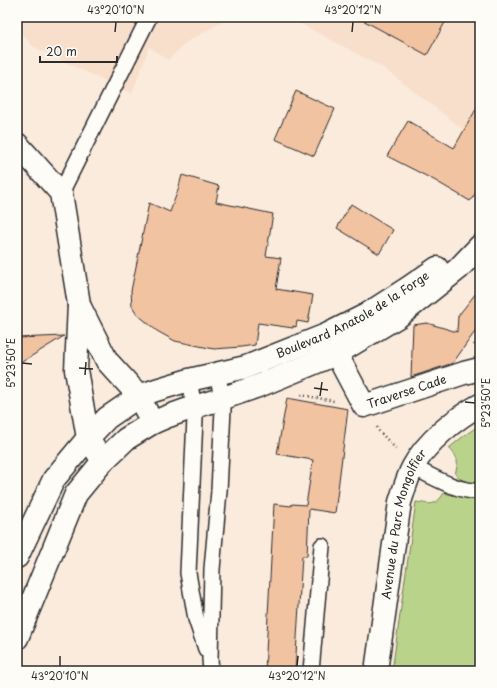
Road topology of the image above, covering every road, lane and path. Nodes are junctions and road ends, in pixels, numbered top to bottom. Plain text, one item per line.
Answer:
1 (149, 17) edge
2 (17, 144) edge
3 (61, 193) junction
4 (480, 240) edge
5 (480, 246) edge
6 (79, 304) junction
7 (331, 345) junction
8 (480, 369) edge
9 (218, 374) junction
10 (190, 380) junction
11 (297, 394) dead end
12 (139, 396) junction
13 (221, 399) junction
14 (480, 404) edge
15 (364, 406) junction
16 (194, 407) junction
17 (152, 423) junction
18 (88, 438) junction
19 (398, 451) dead end
20 (104, 461) junction
21 (413, 466) junction
22 (480, 491) edge
23 (322, 546) dead end
24 (17, 557) edge
25 (17, 638) edge
26 (210, 665) edge
27 (310, 671) edge
28 (376, 671) edge

1 - 3 lane
2 - 3 main road
3 - 6 main road
4 - 7 main road, Boulevard Anatole de la Forge
5 - 7 main road, Boulevard Anatole de la Forge
6 - 12 main road
6 - 18 main road
7 - 9 main road, Boulevard Anatole de la Forge
7 - 13 main road, Boulevard Anatole de la Forge
7 - 15 main road, Traverse Cade
8 - 15 main road, Traverse Cade
9 - 10 main road, Boulevard Anatole de la Forge
9 - 13 lane
10 - 12 main road, Boulevard Anatole de la Forge
10 - 16 lane
11 - 15 path
12 - 17 main road
12 - 18 main road, Boulevard Anatole de la Forge
13 - 16 main road, Boulevard Anatole de la Forge
13 - 26 lane
14 - 21 main road, Avenue du Parc Mongolfier
15 - 19 path
16 - 17 main road, Boulevard Anatole de la Forge
16 - 26 lane
17 - 20 main road, Boulevard Anatole de la Forge
18 - 20 main road
18 - 24 main road, Boulevard Anatole de la Forge
20 - 25 main road, Boulevard Anatole de la Forge
21 - 22 lane
21 - 28 main road, Avenue du Parc Mongolfier
23 - 27 lane

